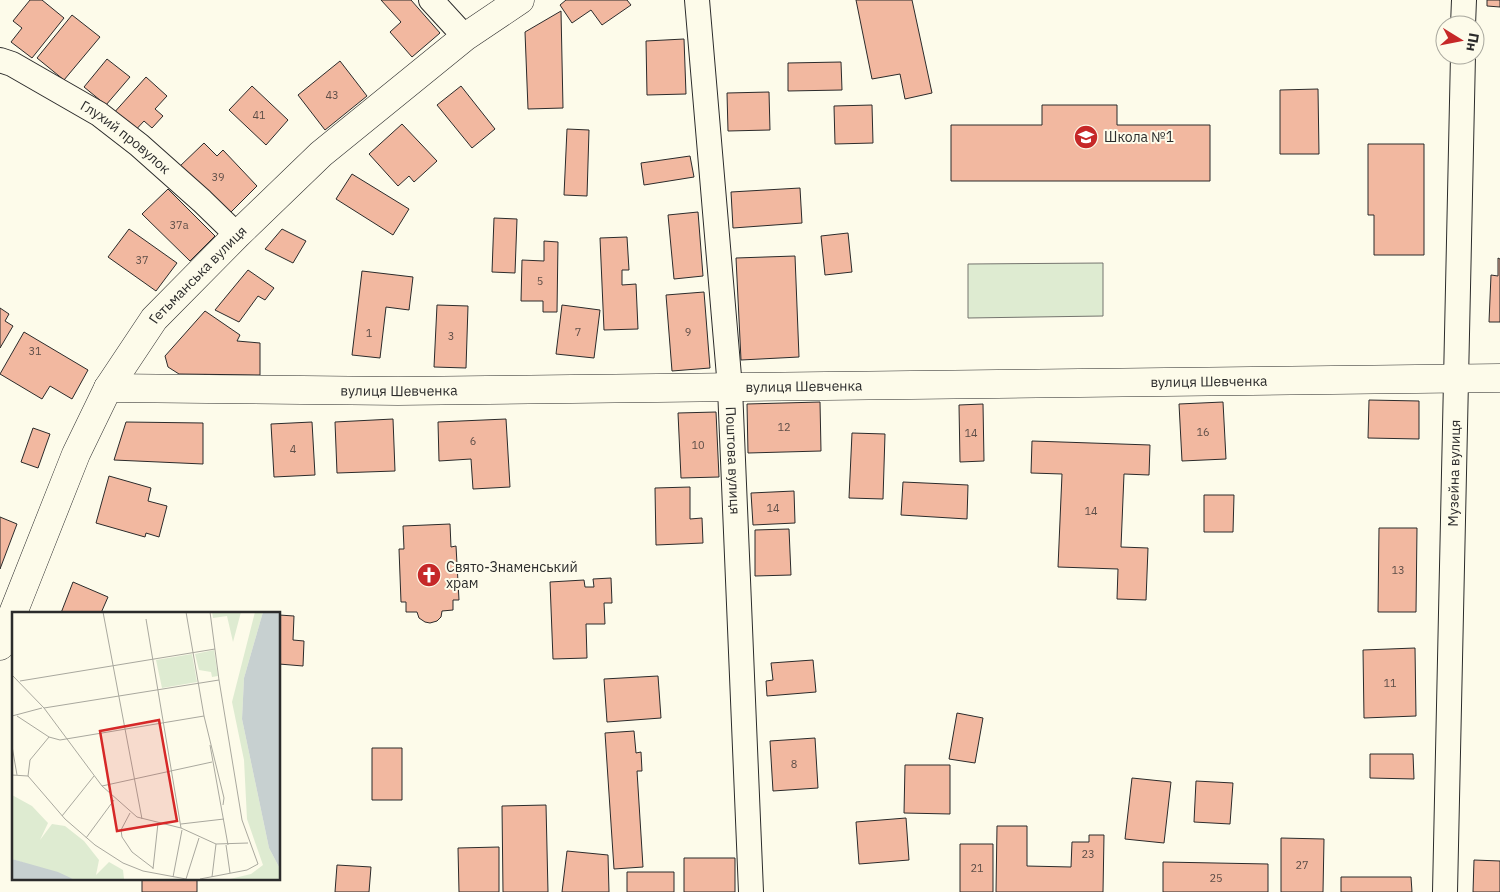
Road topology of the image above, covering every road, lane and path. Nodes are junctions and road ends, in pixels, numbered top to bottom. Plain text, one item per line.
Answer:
1 (431, 0) edge
2 (520, 0) edge
3 (697, 0) edge
4 (1464, 0) edge
5 (1463, 15) edge
6 (464, 37) junction
7 (0, 60) edge
8 (1463, 65) edge
9 (237, 235) junction
10 (1457, 378) junction
11 (1500, 378) edge
12 (108, 388) junction
13 (730, 388) junction
14 (7, 608) edge
15 (0, 646) edge
16 (751, 892) edge
17 (1445, 892) edge

1 - 6 street
2 - 6 street, Гетьманська вулиця
3 - 13 street, Поштова вулиця
4 - 5 street
6 - 9 street, Гетьманська вулиця
7 - 9 street, Глухий провулок
8 - 10 street, Музейна вулиця
9 - 12 street, Гетьманська вулиця
10 - 11 street, вулиця Шевченка
10 - 13 street, вулиця Шевченка
10 - 17 street, Музейна вулиця
12 - 13 street, вулиця Шевченка
12 - 14 street, Гетьманська вулиця
13 - 16 street, Поштова вулиця
14 - 15 street, Гетьманська вулиця

